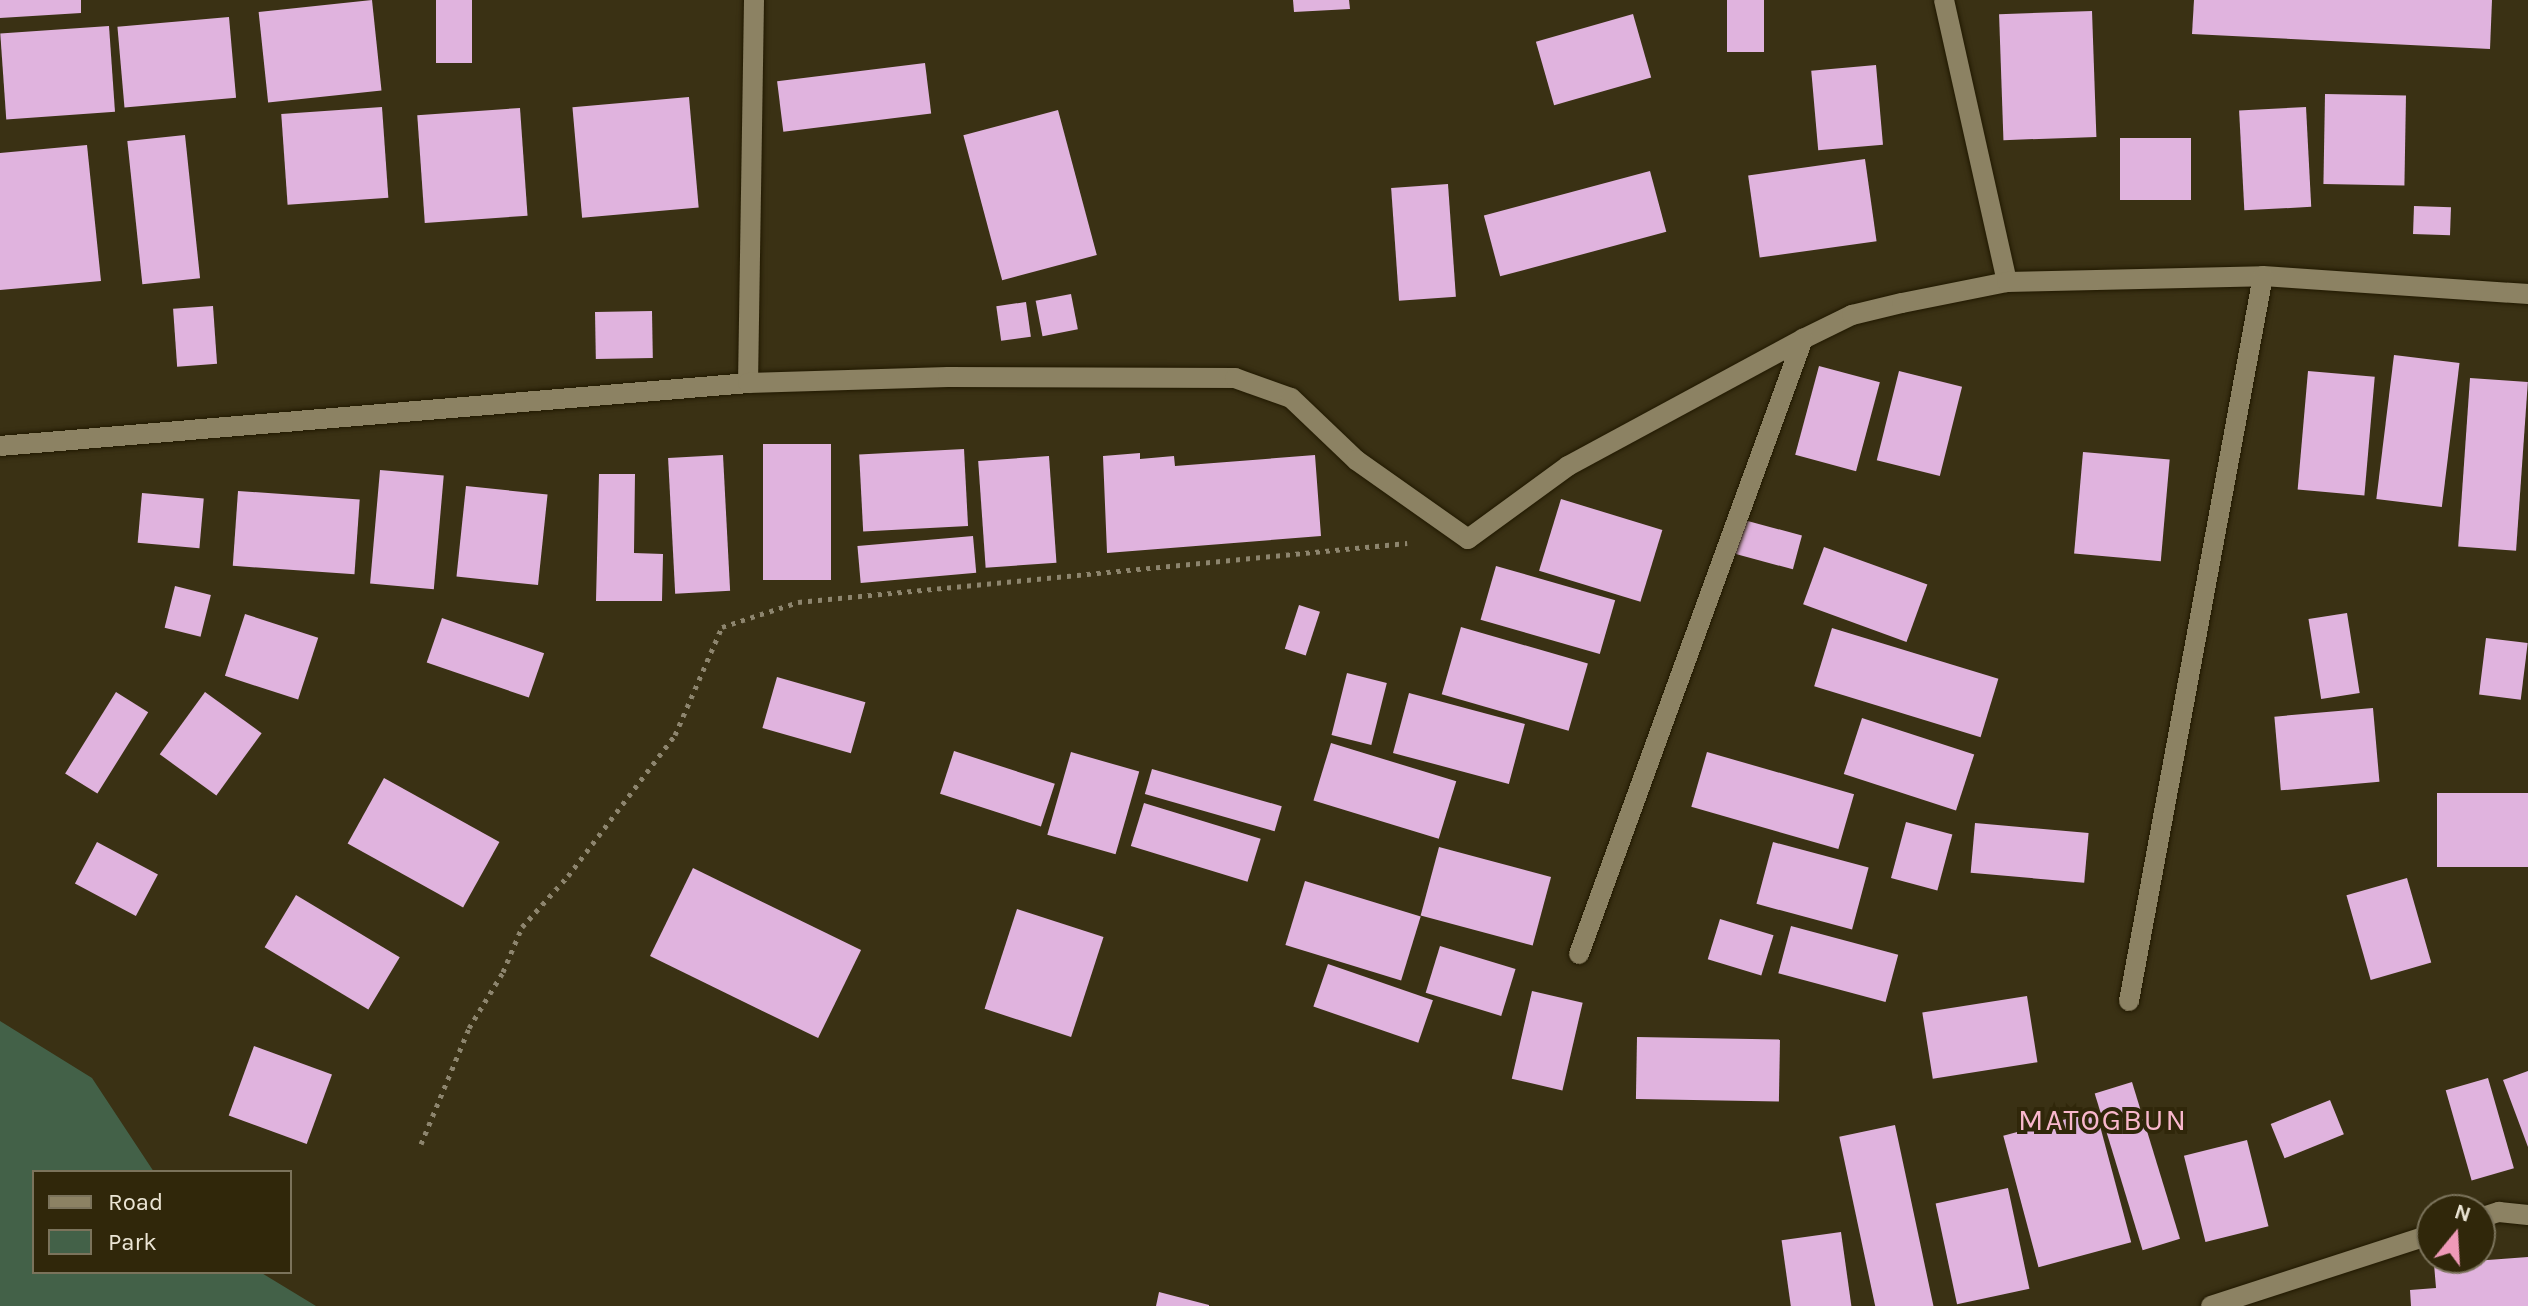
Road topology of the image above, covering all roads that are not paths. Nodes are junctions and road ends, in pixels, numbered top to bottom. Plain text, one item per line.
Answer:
1 (754, 0) edge
2 (1944, 0) edge
3 (2263, 276) junction
4 (2007, 282) junction
5 (2528, 294) edge
6 (1803, 339) junction
7 (748, 383) junction
8 (0, 446) edge
9 (1579, 954) dead end
10 (2129, 1001) dead end
11 (2496, 1213) edge
12 (2528, 1215) edge
13 (2416, 1239) edge
14 (2211, 1306) edge

1 - 7 street
2 - 4 street
3 - 4 street
3 - 5 street
3 - 10 street
4 - 6 street
6 - 7 street
6 - 9 street
7 - 8 street
11 - 12 street
13 - 14 street

